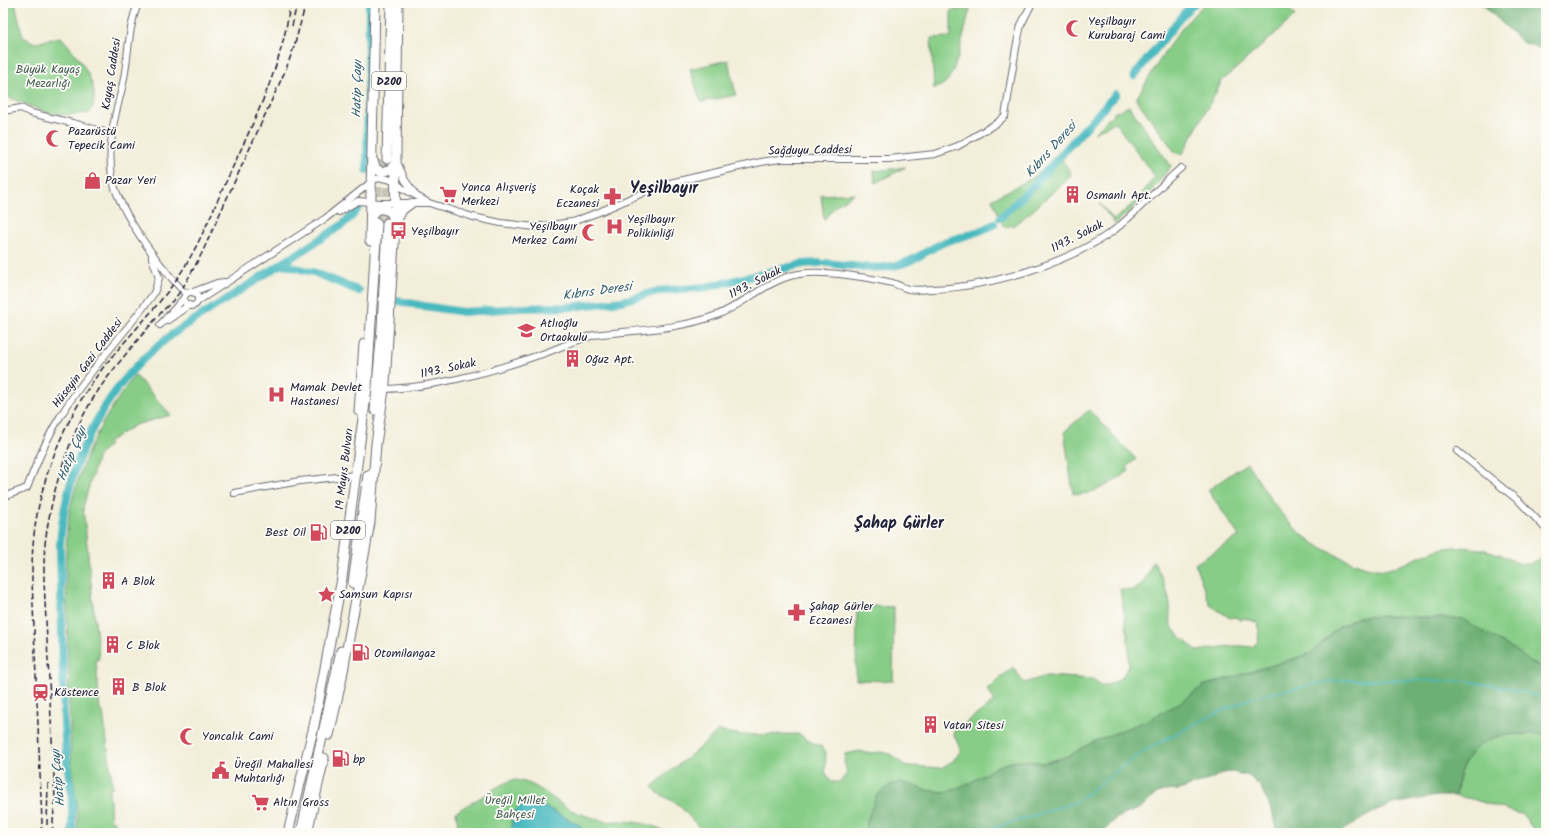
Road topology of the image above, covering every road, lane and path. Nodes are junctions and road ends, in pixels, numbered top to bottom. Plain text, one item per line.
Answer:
1 (138, 3) edge
2 (375, 3) edge
3 (381, 3) edge
4 (391, 3) edge
5 (398, 3) edge
6 (1036, 3) edge
7 (1032, 6) edge
8 (3, 111) edge
9 (112, 134) junction
10 (384, 160) junction
11 (1181, 168) dead end
12 (395, 182) junction
13 (372, 183) junction
14 (416, 196) junction
15 (358, 201) junction
16 (371, 202) junction
17 (395, 203) junction
18 (430, 203) junction
19 (410, 204) junction
20 (326, 218) junction
21 (374, 222) junction
22 (391, 225) junction
23 (152, 253) junction
24 (225, 282) junction
25 (188, 295) junction
26 (198, 301) junction
27 (189, 305) junction
28 (384, 389) junction
29 (1457, 451) dead end
30 (356, 475) junction
31 (234, 493) dead end
32 (3, 497) edge
33 (1546, 529) edge
34 (333, 686) junction
35 (329, 735) junction
36 (288, 833) edge
37 (301, 833) edge
38 (307, 833) edge

1 - 9 street, Kayaş Caddesi
2 - 10 highway
3 - 10 highway, D200
4 - 10 highway, D200
5 - 10 highway
6 - 7 street, Sağduyu Caddesi
7 - 18 street, Sağduyu Caddesi
8 - 9 street
9 - 23 street, Kayaş Caddesi
10 - 12 highway
10 - 13 highway, 19 Mayıs Bulvarı
10 - 14 street
11 - 28 street, 1193. Sokak
12 - 13 street
12 - 14 street
12 - 17 highway
13 - 16 highway, 19 Mayıs Bulvarı
13 - 20 street
14 - 18 street
15 - 16 street
15 - 20 street
15 - 21 street
16 - 17 street
16 - 21 highway, 19 Mayıs Bulvarı
17 - 19 street
17 - 22 highway
18 - 19 street
19 - 22 highway
20 - 24 street
21 - 22 highway
21 - 30 highway, 19 Mayıs Bulvarı / D200
22 - 28 highway
22 - 34 highway, 19 Mayıs Bulvarı / D200
23 - 25 street, Kayaş Caddesi
23 - 32 street, Hüseyin Gazi Caddesi
24 - 25 street
24 - 26 street
25 - 26 street
25 - 27 street
25 - 27 street
26 - 27 street
28 - 35 highway
29 - 33 street
30 - 31 street
30 - 36 highway, 19 Mayıs Bulvarı / D200
34 - 35 highway
34 - 37 highway, 19 Mayıs Bulvarı / D200
35 - 38 highway

